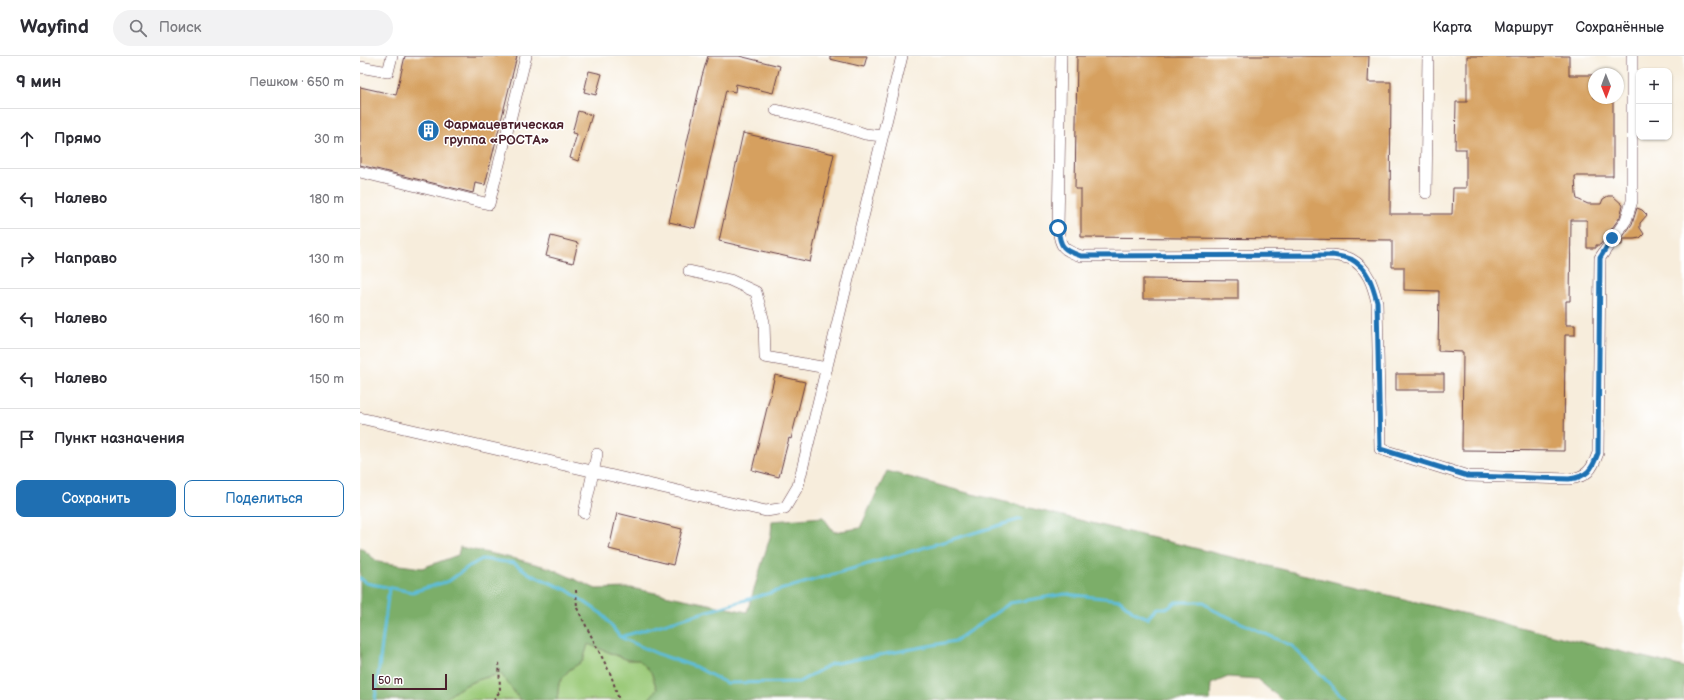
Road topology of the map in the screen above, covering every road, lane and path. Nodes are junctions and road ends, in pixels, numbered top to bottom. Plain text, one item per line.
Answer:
1 (392, 56) edge
2 (526, 56) edge
3 (902, 56) edge
4 (1061, 56) edge
5 (1428, 56) edge
6 (1632, 56) edge
7 (360, 68) edge
8 (776, 110) dead end
9 (882, 136) junction
10 (360, 172) edge
11 (1426, 193) dead end
12 (688, 272) dead end
13 (826, 368) junction
14 (360, 418) edge
15 (597, 454) dead end
16 (593, 472) junction
17 (584, 513) dead end
18 (576, 590) dead end
19 (499, 660) dead end
20 (494, 700) edge
21 (619, 700) edge

1 - 7 street
2 - 10 street
3 - 9 street
4 - 6 street
5 - 11 street
8 - 9 street
9 - 13 street
12 - 13 street
13 - 16 street
14 - 16 street
15 - 16 street
16 - 17 street
18 - 21 path
19 - 20 path

